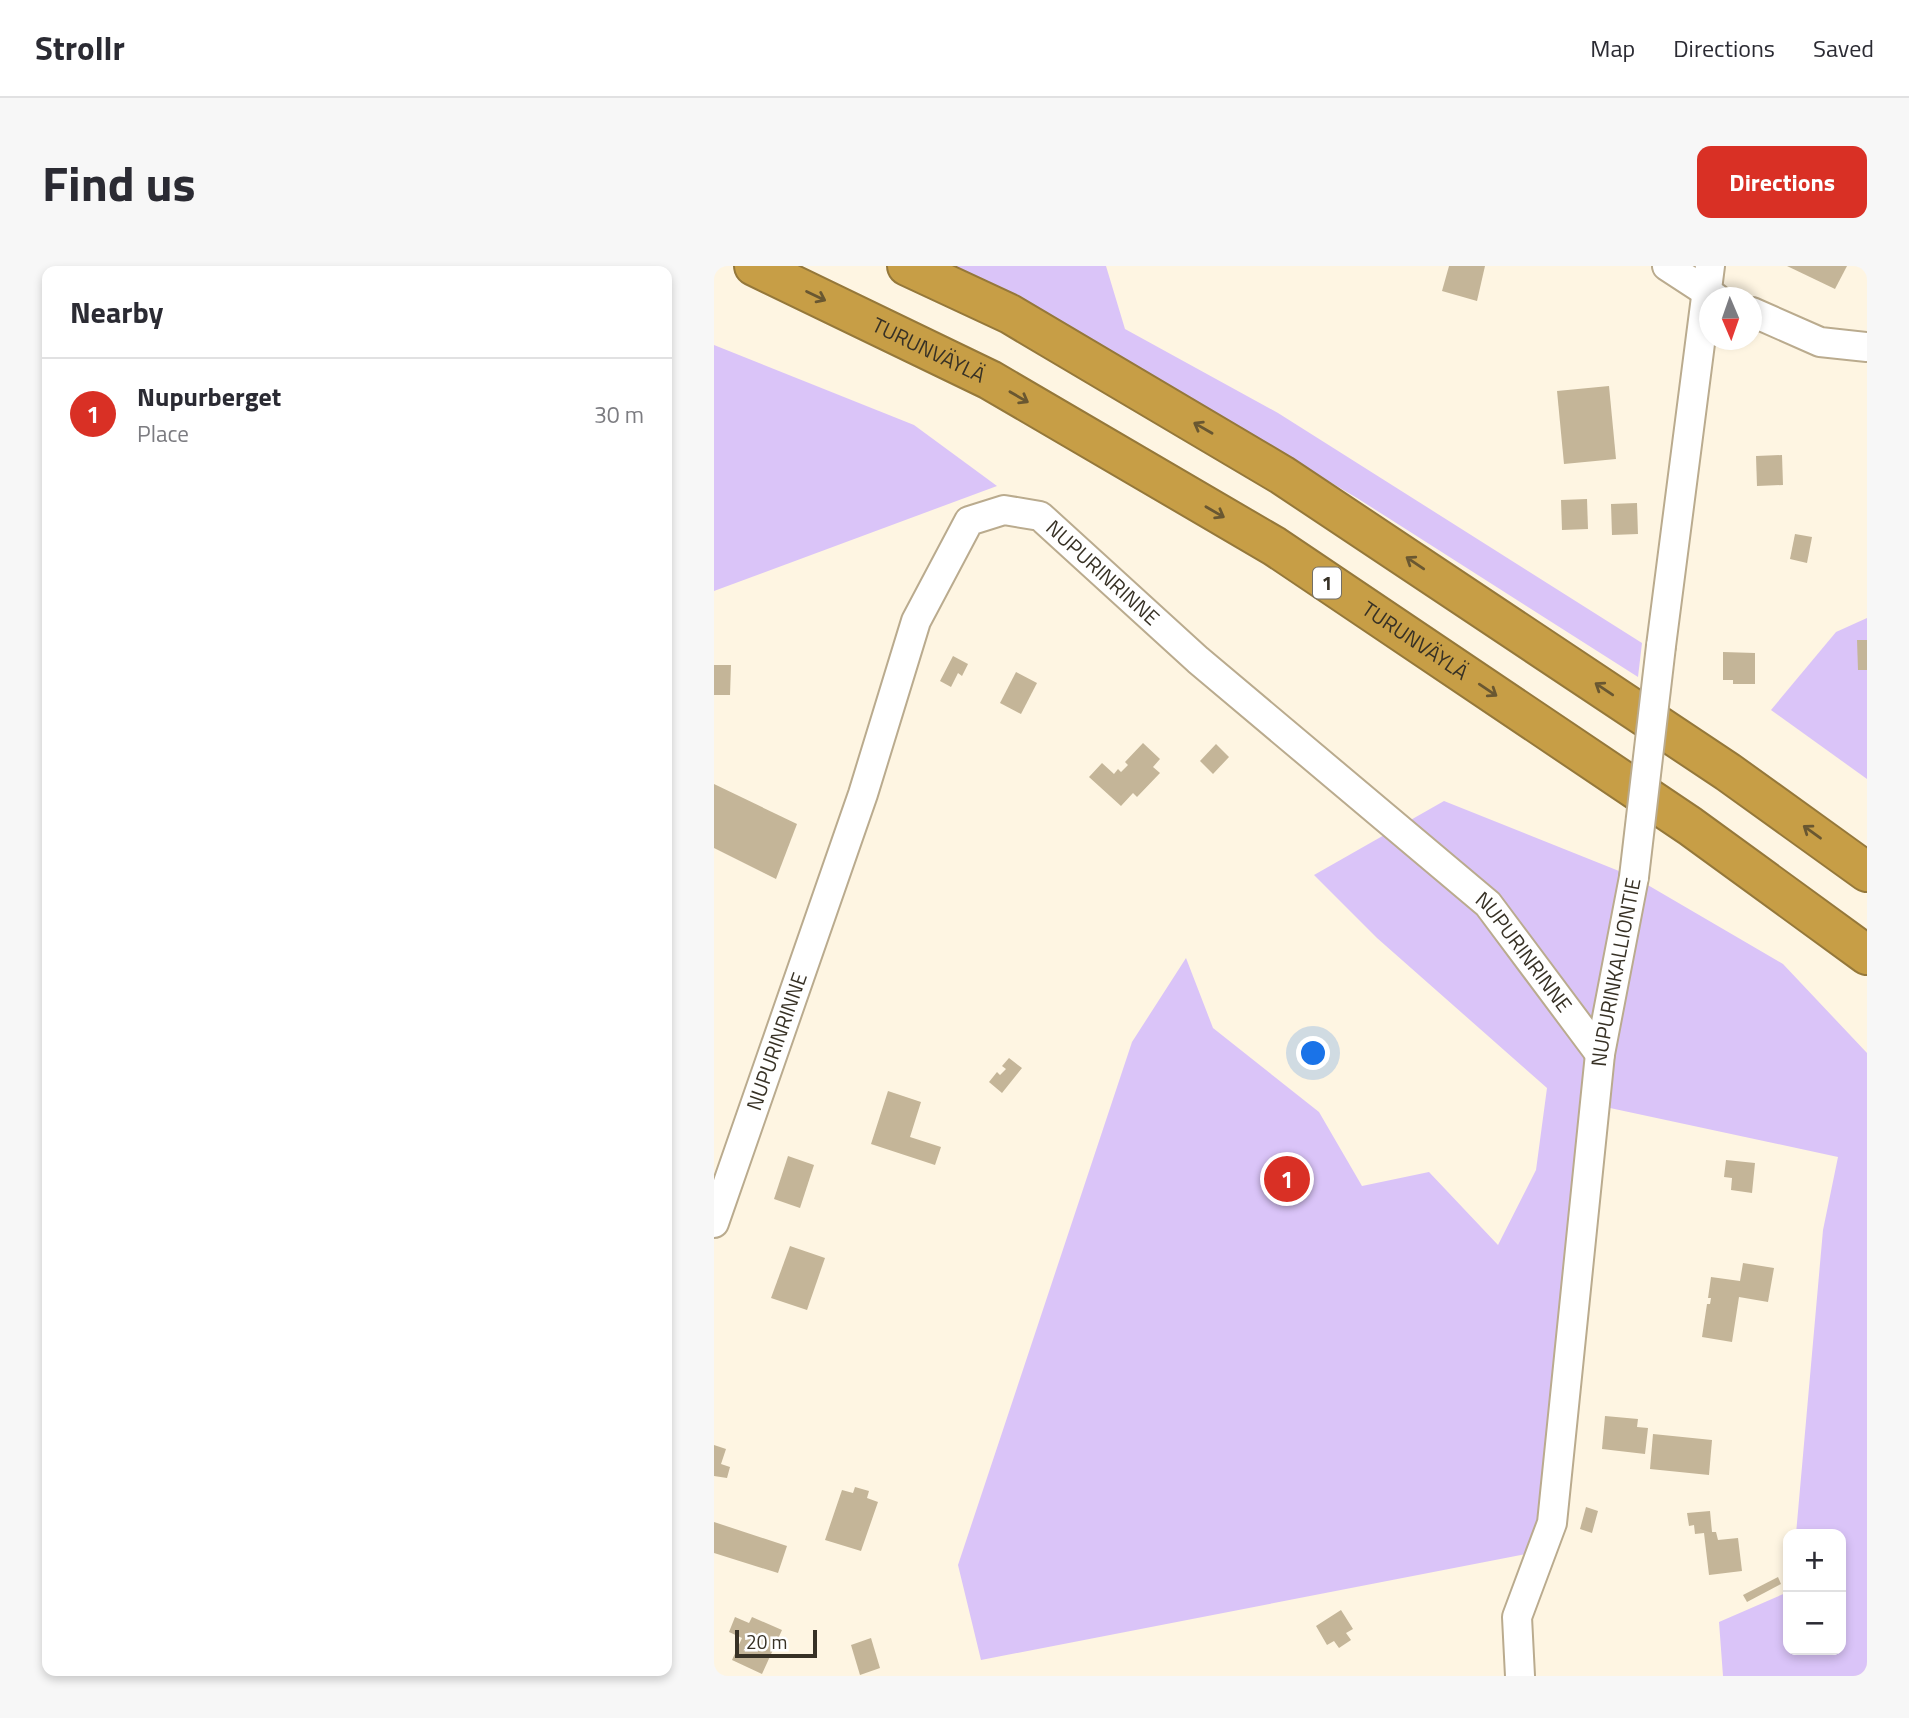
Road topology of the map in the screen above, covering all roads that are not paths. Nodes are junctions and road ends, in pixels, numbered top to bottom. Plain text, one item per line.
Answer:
1 (754, 266) edge
2 (907, 266) edge
3 (1667, 266) edge
4 (1711, 286) edge
5 (1762, 316) edge
6 (1867, 347) edge
7 (1867, 872) edge
8 (1867, 955) edge
9 (1600, 1054) junction
10 (714, 1223) edge
11 (1520, 1676) edge

1 -> 8 highway, TURUNVÄYLÄ / 1
7 -> 2 highway
3 - 4 street
4 - 9 street, NUPURINKALLIONTIE, bridge
5 - 6 street
9 - 10 street, NUPURINRINNE
9 - 11 street, NUPURINKALLIONTIE

